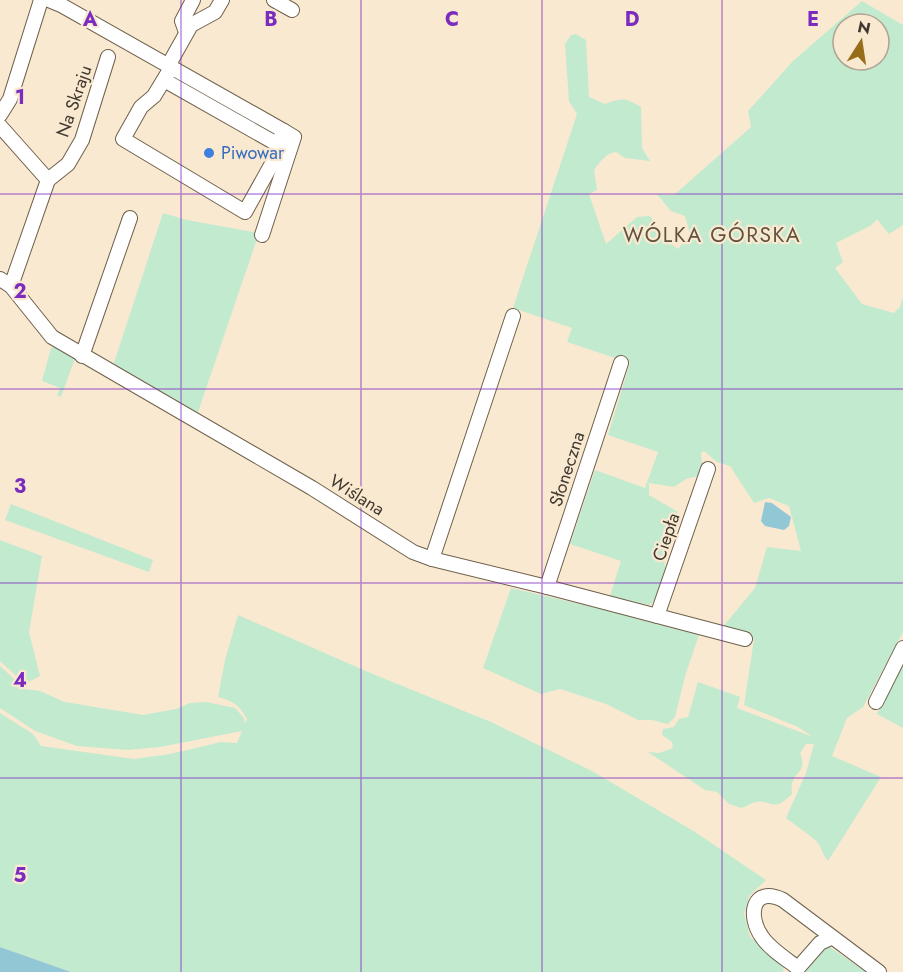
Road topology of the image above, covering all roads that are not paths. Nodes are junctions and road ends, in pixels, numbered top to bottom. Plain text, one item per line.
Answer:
1 (193, 0) edge
2 (222, 0) edge
3 (274, 0) edge
4 (49, 1) edge
5 (292, 10) dead end
6 (186, 32) junction
7 (108, 57) dead end
8 (168, 71) junction
9 (0, 115) edge
10 (0, 126) edge
11 (289, 134) junction
12 (277, 144) junction
13 (48, 180) junction
14 (130, 218) dead end
15 (262, 235) dead end
16 (6, 283) edge
17 (513, 316) dead end
18 (82, 356) junction
19 (621, 363) dead end
20 (708, 469) dead end
21 (432, 559) junction
22 (547, 587) junction
23 (657, 616) junction
24 (745, 639) dead end
25 (903, 648) edge
26 (876, 702) dead end
27 (831, 938) junction
28 (879, 972) edge

1 - 6 street
2 - 6 street
3 - 5 street
4 - 8 street
4 - 9 street
6 - 8 street
7 - 13 street, Na Skraju
8 - 11 street
8 - 12 street
8 - 12 street
10 - 13 street
11 - 12 street
11 - 15 street
13 - 16 street, Na Skraju
14 - 18 street
16 - 18 street, Wiślana
17 - 21 street
18 - 21 street, Wiślana
19 - 22 street, Słoneczna
20 - 23 street, Ciepła
21 - 22 street, Wiślana
22 - 23 street, Wiślana
23 - 24 street, Wiślana
25 - 26 street
27 - 27 street
27 - 28 street

